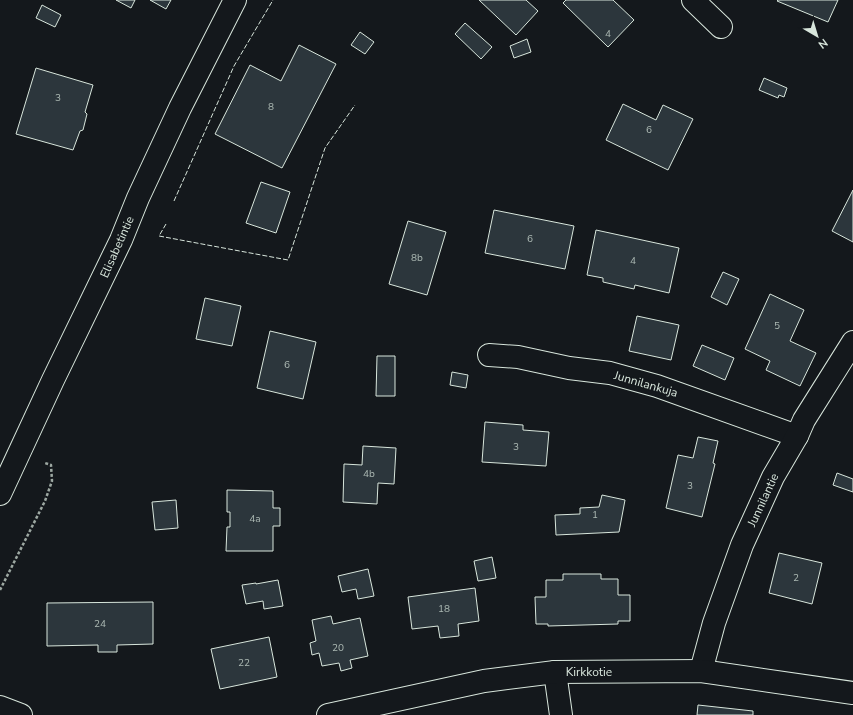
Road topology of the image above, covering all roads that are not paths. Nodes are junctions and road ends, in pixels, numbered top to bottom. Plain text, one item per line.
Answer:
1 (235, 0) edge
2 (693, 0) edge
3 (721, 27) dead end
4 (853, 342) edge
5 (489, 355) dead end
6 (797, 436) junction
7 (1, 487) edge
8 (701, 671) junction
9 (555, 672) junction
10 (853, 693) edge
11 (0, 707) edge
12 (21, 715) edge
13 (328, 715) edge
14 (561, 715) edge

1 - 7 street, Elisabetintie
2 - 3 street
4 - 6 street, Junnilantie
5 - 6 street, Junnilankuja
6 - 8 street, Junnilantie
8 - 9 street, Kirkkotie
8 - 10 street, Kirkkotie
9 - 13 street, Kirkkotie
9 - 14 street
11 - 12 street

